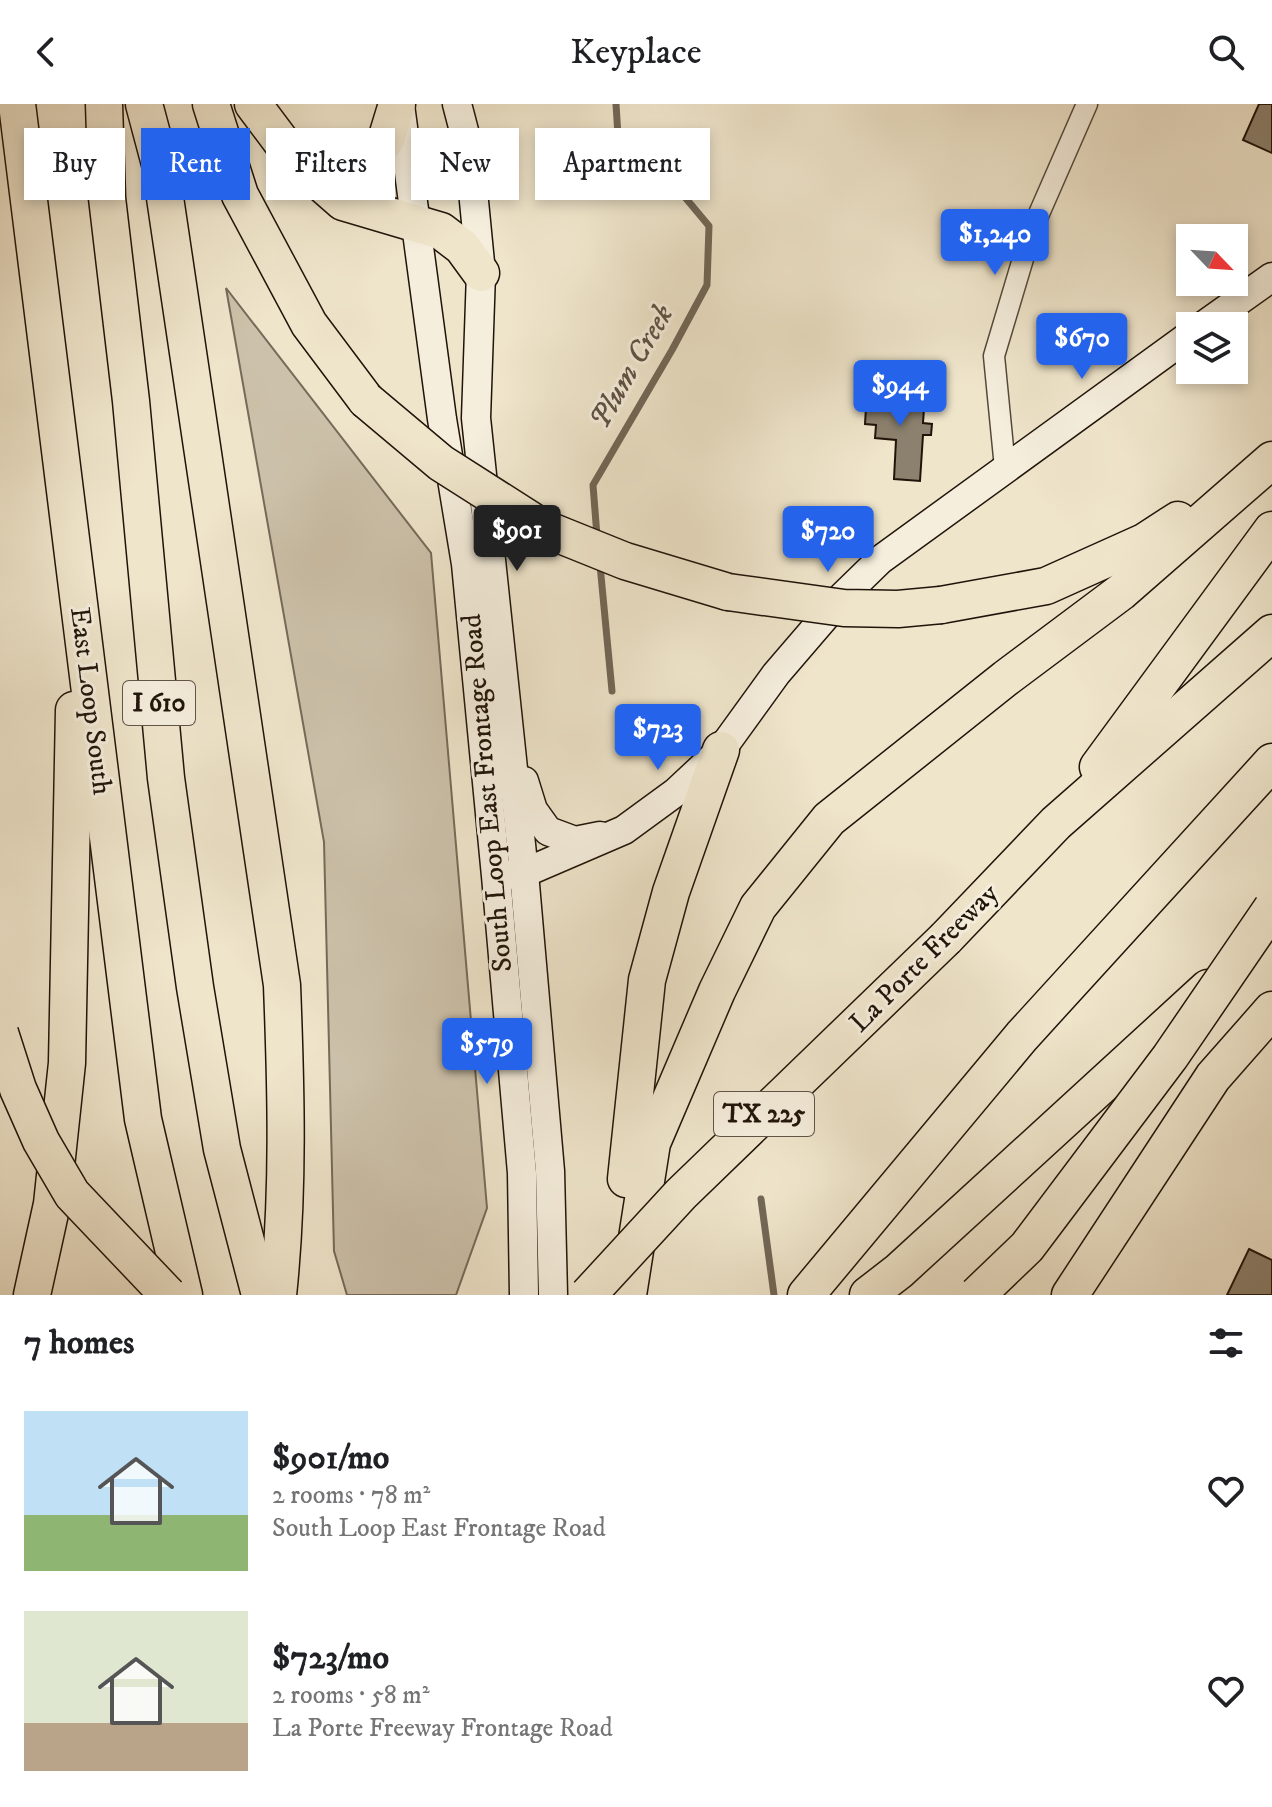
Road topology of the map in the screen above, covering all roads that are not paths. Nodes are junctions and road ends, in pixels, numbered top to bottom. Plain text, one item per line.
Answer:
1 (17, 104) edge
2 (104, 104) edge
3 (144, 104) edge
4 (211, 104) edge
5 (253, 104) edge
6 (398, 104) edge
7 (457, 104) edge
8 (1087, 104) edge
9 (271, 128) edge
10 (390, 128) edge
11 (341, 200) edge
12 (416, 223) junction
13 (481, 273) junction
14 (1272, 277) edge
15 (1223, 312) edge
16 (1176, 345) edge
17 (1271, 461) edge
18 (1005, 468) junction
19 (1272, 530) edge
20 (77, 585) junction
21 (1272, 633) edge
22 (508, 726) junction
23 (721, 750) junction
24 (1272, 762) edge
25 (1056, 823) junction
26 (624, 830) junction
27 (524, 873) junction
28 (496, 876) junction
29 (1272, 908) edge
30 (1272, 928) edge
31 (1272, 1010) edge
32 (0, 1033) edge
33 (52, 1204) junction
34 (12, 1295) edge
35 (32, 1295) edge
36 (168, 1295) edge
37 (184, 1295) edge
38 (260, 1295) edge
39 (278, 1295) edge
40 (524, 1295) edge
41 (553, 1295) edge
42 (588, 1295) edge
43 (621, 1295) edge
44 (628, 1295) edge
45 (806, 1295) edge
46 (868, 1295) edge
47 (977, 1295) edge
48 (1070, 1295) edge

1 - 20 highway, East Loop South / I 610
2 - 38 highway, I 610
3 - 39 highway
4 - 17 highway, bridge
5 - 9 highway
6 - 10 highway
6 - 12 main road, South Loop East Frontage Road
7 - 13 main road, South Loop East Frontage Road
8 - 18 street
11 - 12 highway
12 - 13 highway
12 - 28 main road, South Loop East Frontage Road
13 - 22 main road, South Loop East Frontage Road
14 - 15 main road
16 - 18 main road
17 - 44 highway
18 - 23 main road
19 - 25 highway
20 - 33 highway
20 - 37 highway, East Loop South / I 610
21 - 25 highway, La Porte Freeway / TX 225
22 - 26 main road
22 - 27 main road, South Loop East Frontage Road
23 - 26 main road
23 - 43 highway
24 - 45 highway
25 - 42 highway, La Porte Freeway / TX 225, bridge
26 - 27 main road
27 - 28 main road
27 - 41 main road, South Loop East Frontage Road
28 - 40 main road, South Loop East Frontage Road
29 - 47 highway, bridge
30 - 46 highway
31 - 48 highway
32 - 36 highway, bridge
33 - 34 highway
33 - 35 highway

